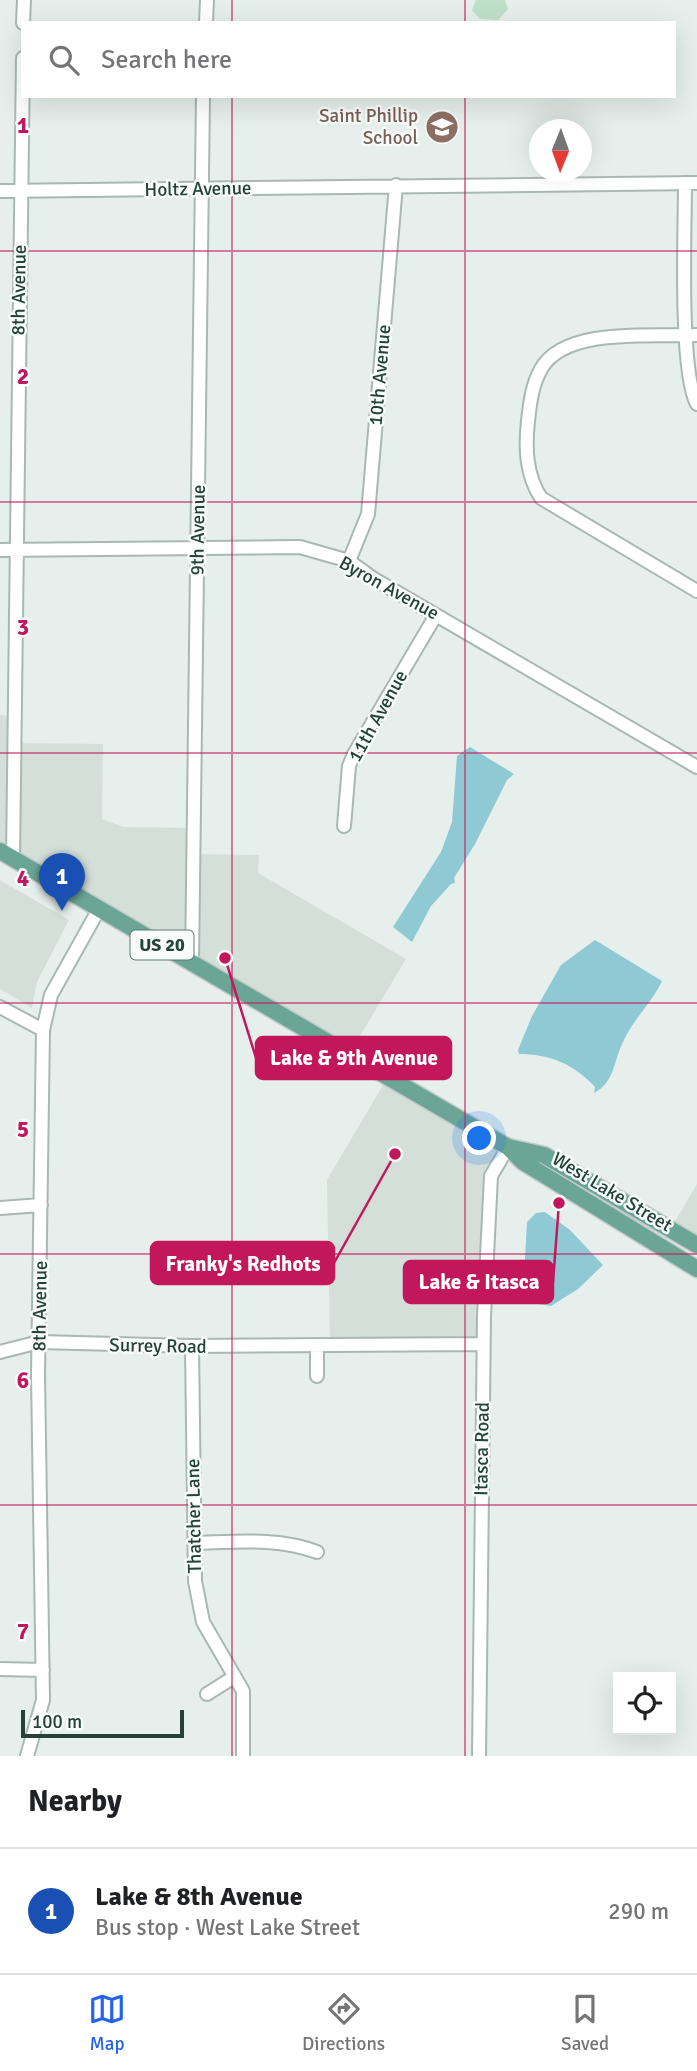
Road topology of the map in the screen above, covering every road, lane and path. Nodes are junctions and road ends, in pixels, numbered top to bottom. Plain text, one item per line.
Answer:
1 (24, 0) edge
2 (207, 0) edge
3 (23, 21) edge
4 (206, 21) edge
5 (22, 98) edge
6 (203, 98) edge
7 (691, 183) edge
8 (396, 186) junction
9 (200, 189) junction
10 (0, 191) edge
11 (20, 191) junction
12 (692, 335) edge
13 (697, 404) edge
14 (199, 548) junction
15 (0, 550) edge
16 (16, 550) junction
17 (349, 562) junction
18 (697, 591) edge
19 (436, 615) junction
20 (697, 767) edge
21 (344, 826) dead end
22 (6, 854) edge
23 (99, 909) junction
24 (192, 963) junction
25 (0, 1007) edge
26 (44, 1030) junction
27 (508, 1147) junction
28 (41, 1205) junction
29 (0, 1208) edge
30 (697, 1245) edge
31 (697, 1269) edge
32 (39, 1342) junction
33 (483, 1344) junction
34 (317, 1345) junction
35 (192, 1346) junction
36 (0, 1352) edge
37 (317, 1376) dead end
38 (194, 1543) junction
39 (317, 1552) dead end
40 (0, 1669) edge
41 (43, 1670) junction
42 (234, 1677) junction
43 (207, 1694) dead end
44 (27, 1756) edge
45 (243, 1756) edge
46 (479, 1756) edge

1 - 3 street
2 - 4 street
5 - 11 street, 8th Avenue
6 - 9 street, 9th Avenue
7 - 8 street, Holtz Avenue
7 - 12 street
8 - 9 street, Holtz Avenue
8 - 17 street, 10th Avenue
9 - 11 street, Holtz Avenue
9 - 14 street, 9th Avenue
10 - 11 street, Holtz Avenue
11 - 16 street, 8th Avenue
12 - 13 street
12 - 18 street
14 - 16 street, Byron Avenue
14 - 17 street, Byron Avenue
14 - 24 street, 9th Avenue
15 - 16 street, Byron Avenue
16 - 22 street, 8th Avenue
17 - 19 street, Byron Avenue
19 - 20 street, Byron Avenue
19 - 21 street, 11th Avenue
22 - 23 main road, West Lake Street / US 20
23 - 24 main road, West Lake Street / US 20
23 - 26 street, 8th Avenue
24 - 27 main road, West Lake Street / US 20
25 - 26 street
26 - 28 street, 8th Avenue
27 - 30 main road, West Lake Street / US 20
27 - 31 main road, West Lake Street / US 20
27 - 33 street, Itasca Road
28 - 29 street
28 - 32 street, 8th Avenue
32 - 35 street, Surrey Road
32 - 36 street, Surrey Road
32 - 41 street, 8th Avenue
33 - 34 street, Surrey Road
33 - 46 street, Itasca Road
34 - 35 street, Surrey Road
34 - 37 street
35 - 38 street, Thatcher Lane
38 - 39 street
38 - 42 street, Thatcher Lane
40 - 41 street
41 - 44 street, 8th Avenue
42 - 43 street
42 - 45 street, Thatcher Lane

